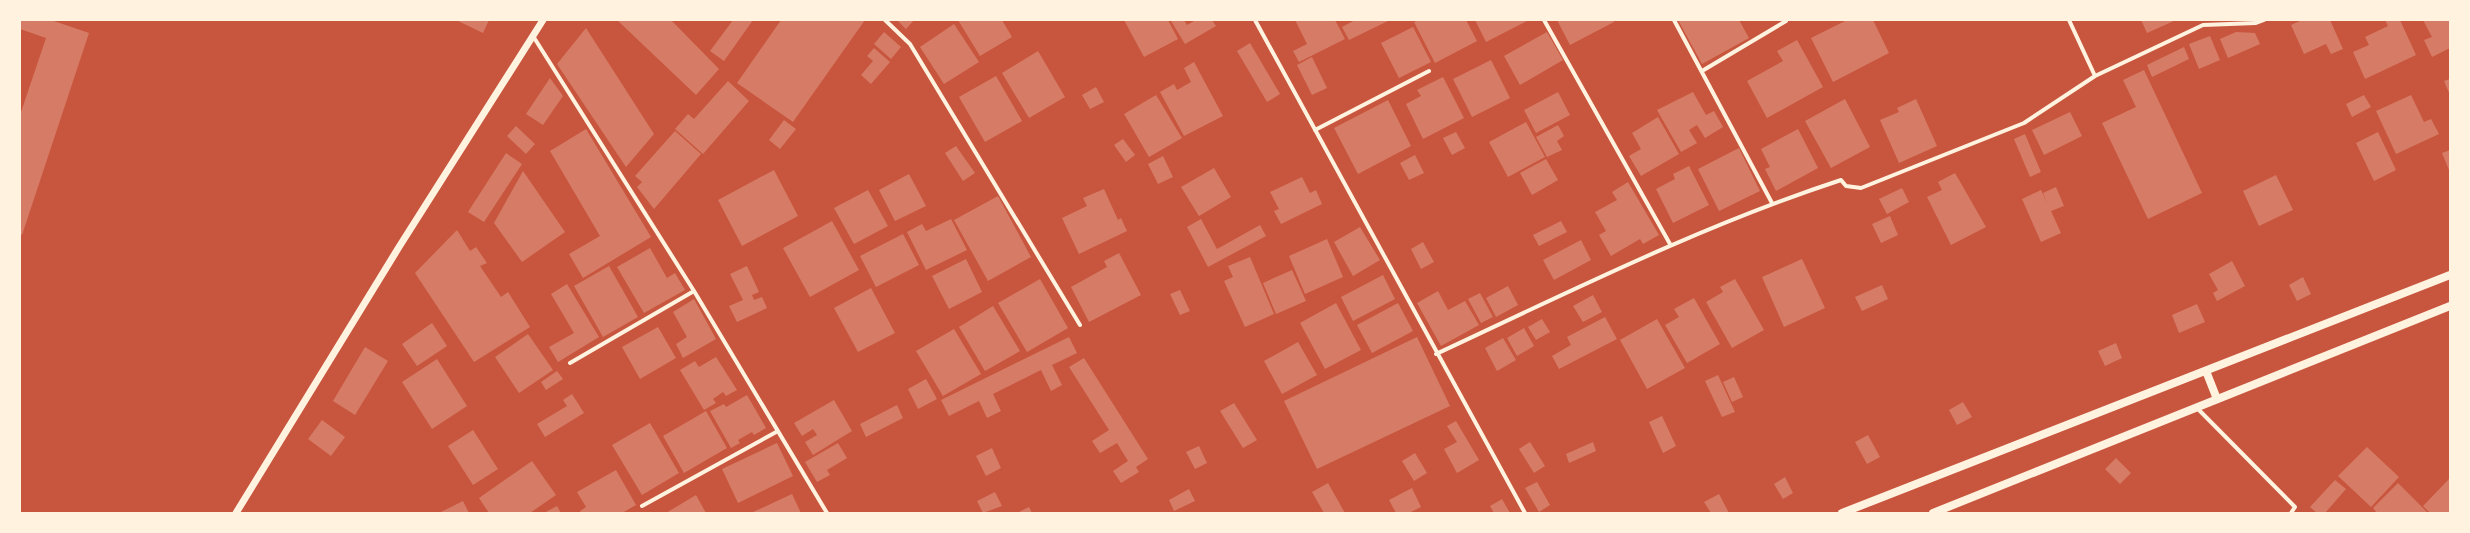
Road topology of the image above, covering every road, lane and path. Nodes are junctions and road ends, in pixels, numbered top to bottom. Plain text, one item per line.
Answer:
1 (543, 20) edge
2 (885, 20) edge
3 (1255, 20) edge
4 (1544, 20) edge
5 (1674, 20) edge
6 (2069, 20) edge
7 (2200, 20) edge
8 (2264, 20) edge
9 (1786, 22) dead end
10 (2202, 25) junction
11 (533, 36) junction
12 (1429, 71) dead end
13 (1702, 71) junction
14 (2095, 76) junction
15 (1315, 130) junction
16 (1772, 203) junction
17 (1670, 244) junction
18 (2450, 275) edge
19 (694, 290) junction
20 (2450, 306) edge
21 (1080, 324) dead end
22 (1436, 354) junction
23 (570, 363) dead end
24 (2206, 371) junction
25 (2217, 399) junction
26 (2196, 407) junction
27 (778, 431) junction
28 (642, 506) dead end
29 (236, 513) edge
30 (827, 513) edge
31 (1525, 513) edge
32 (1842, 513) edge
33 (1934, 513) edge
34 (2290, 513) edge

1 - 11 street
2 - 21 street
3 - 15 street
4 - 17 street
5 - 13 street
6 - 14 street
7 - 10 street
8 - 10 street
9 - 13 street
10 - 14 street
11 - 19 street
11 - 29 street
12 - 15 street
13 - 16 street
14 - 16 street
15 - 22 street
16 - 17 street
17 - 22 street
18 - 24 main road
19 - 23 street
19 - 27 street
20 - 25 main road
22 - 31 street
24 - 25 main road
24 - 32 main road
25 - 26 main road
26 - 33 main road
26 - 34 street
27 - 28 street
27 - 30 street

